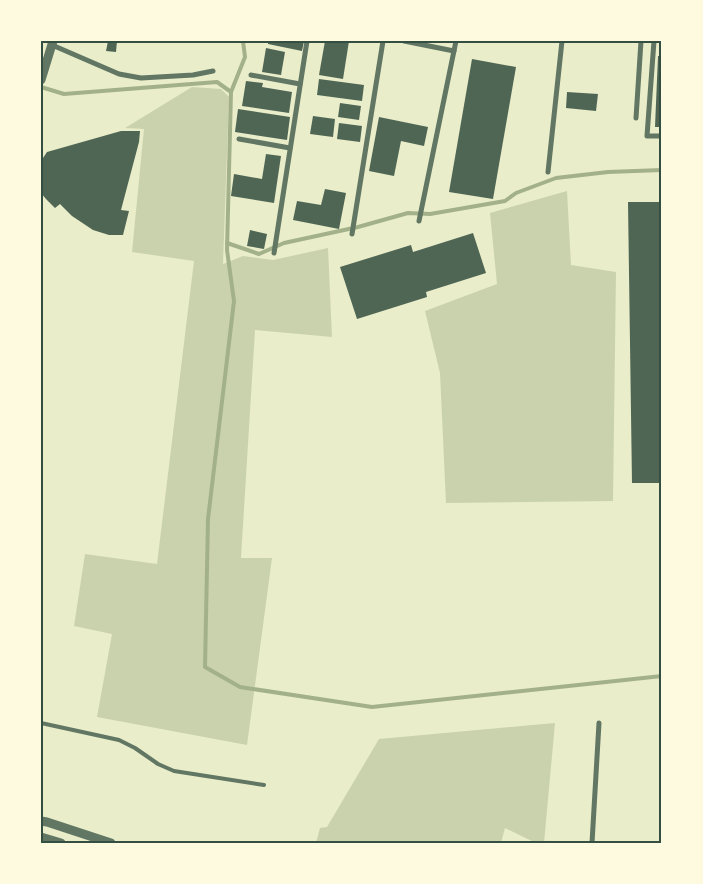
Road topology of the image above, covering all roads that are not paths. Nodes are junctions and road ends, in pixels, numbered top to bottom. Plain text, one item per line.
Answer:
1 (307, 41) edge
2 (383, 41) edge
3 (404, 41) edge
4 (456, 41) edge
5 (562, 41) edge
6 (641, 41) edge
7 (654, 41) edge
8 (53, 43) edge
9 (454, 51) junction
10 (213, 71) dead end
11 (251, 76) dead end
12 (41, 80) edge
13 (300, 84) junction
14 (636, 118) dead end
15 (662, 136) edge
16 (239, 139) dead end
17 (290, 148) junction
18 (548, 172) dead end
19 (419, 221) dead end
20 (352, 234) dead end
21 (274, 253) dead end
22 (41, 723) edge
23 (599, 723) dead end
24 (264, 785) dead end
25 (41, 821) edge
26 (41, 837) edge
27 (61, 843) edge
28 (111, 843) edge
29 (592, 843) edge

1 - 13 street
2 - 20 street
3 - 9 street
4 - 9 street
5 - 18 street
6 - 14 street
7 - 15 street
8 - 10 street
8 - 12 street
9 - 19 street
11 - 13 street
13 - 17 street
16 - 17 street
17 - 21 street
22 - 24 lane
23 - 29 street
25 - 28 street
26 - 27 street

